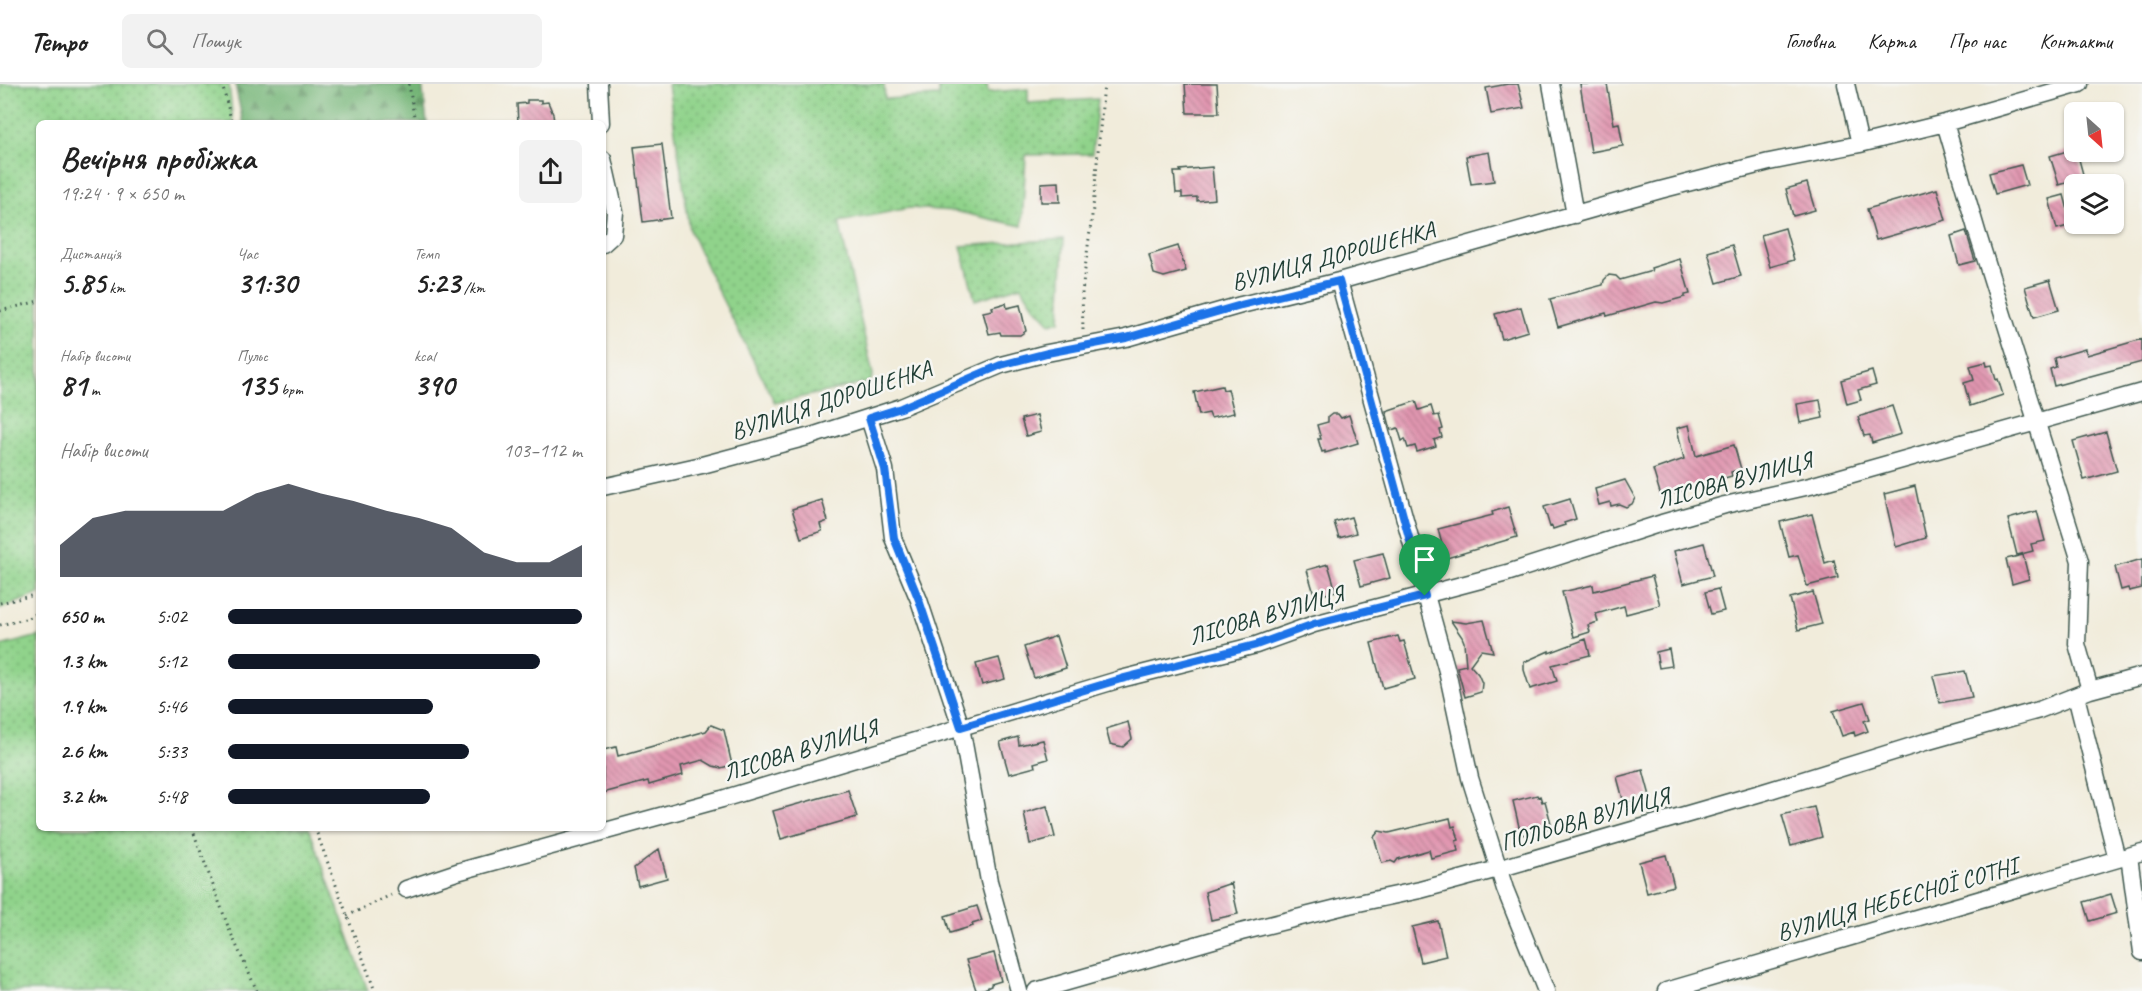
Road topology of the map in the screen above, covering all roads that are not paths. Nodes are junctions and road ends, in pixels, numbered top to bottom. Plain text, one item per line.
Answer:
1 (599, 84) edge
2 (1551, 84) edge
3 (1846, 84) edge
4 (2080, 84) edge
5 (601, 120) edge
6 (1946, 123) junction
7 (1860, 144) junction
8 (606, 172) edge
9 (1575, 215) junction
10 (606, 241) edge
11 (1339, 281) junction
12 (2142, 392) edge
13 (869, 418) junction
14 (2036, 422) junction
15 (606, 486) edge
16 (1425, 596) junction
17 (2142, 676) edge
18 (2083, 693) junction
19 (961, 727) junction
20 (2129, 856) edge
21 (1498, 870) junction
22 (406, 889) road end
23 (2142, 952) edge
24 (1019, 991) edge
25 (1036, 991) edge
26 (1546, 991) edge
27 (1666, 991) edge

1 - 5 street
2 - 9 street
3 - 7 street
4 - 6 street, ВУЛИЦЯ ДОРОШЕНКА
6 - 7 street, ВУЛИЦЯ ДОРОШЕНКА
6 - 14 street
7 - 9 street, ВУЛИЦЯ ДОРОШЕНКА
8 - 10 street
9 - 11 street, ВУЛИЦЯ ДОРОШЕНКА
11 - 13 street, ВУЛИЦЯ ДОРОШЕНКА
11 - 16 street
12 - 14 street, ЛІСОВА ВУЛИЦЯ
13 - 15 street, ВУЛИЦЯ ДОРОШЕНКА
13 - 19 street
14 - 16 street, ЛІСОВА ВУЛИЦЯ
14 - 18 street
16 - 19 street, ЛІСОВА ВУЛИЦЯ
16 - 21 street
17 - 18 street, ПОЛЬОВА ВУЛИЦЯ
18 - 20 street
18 - 21 street, ПОЛЬОВА ВУЛИЦЯ
19 - 22 street, ЛІСОВА ВУЛИЦЯ
19 - 24 street
20 - 23 street
20 - 27 street, ВУЛИЦЯ НЕБЕСНОЇ СОТНІ
21 - 25 street, ПОЛЬОВА ВУЛИЦЯ
21 - 26 street

